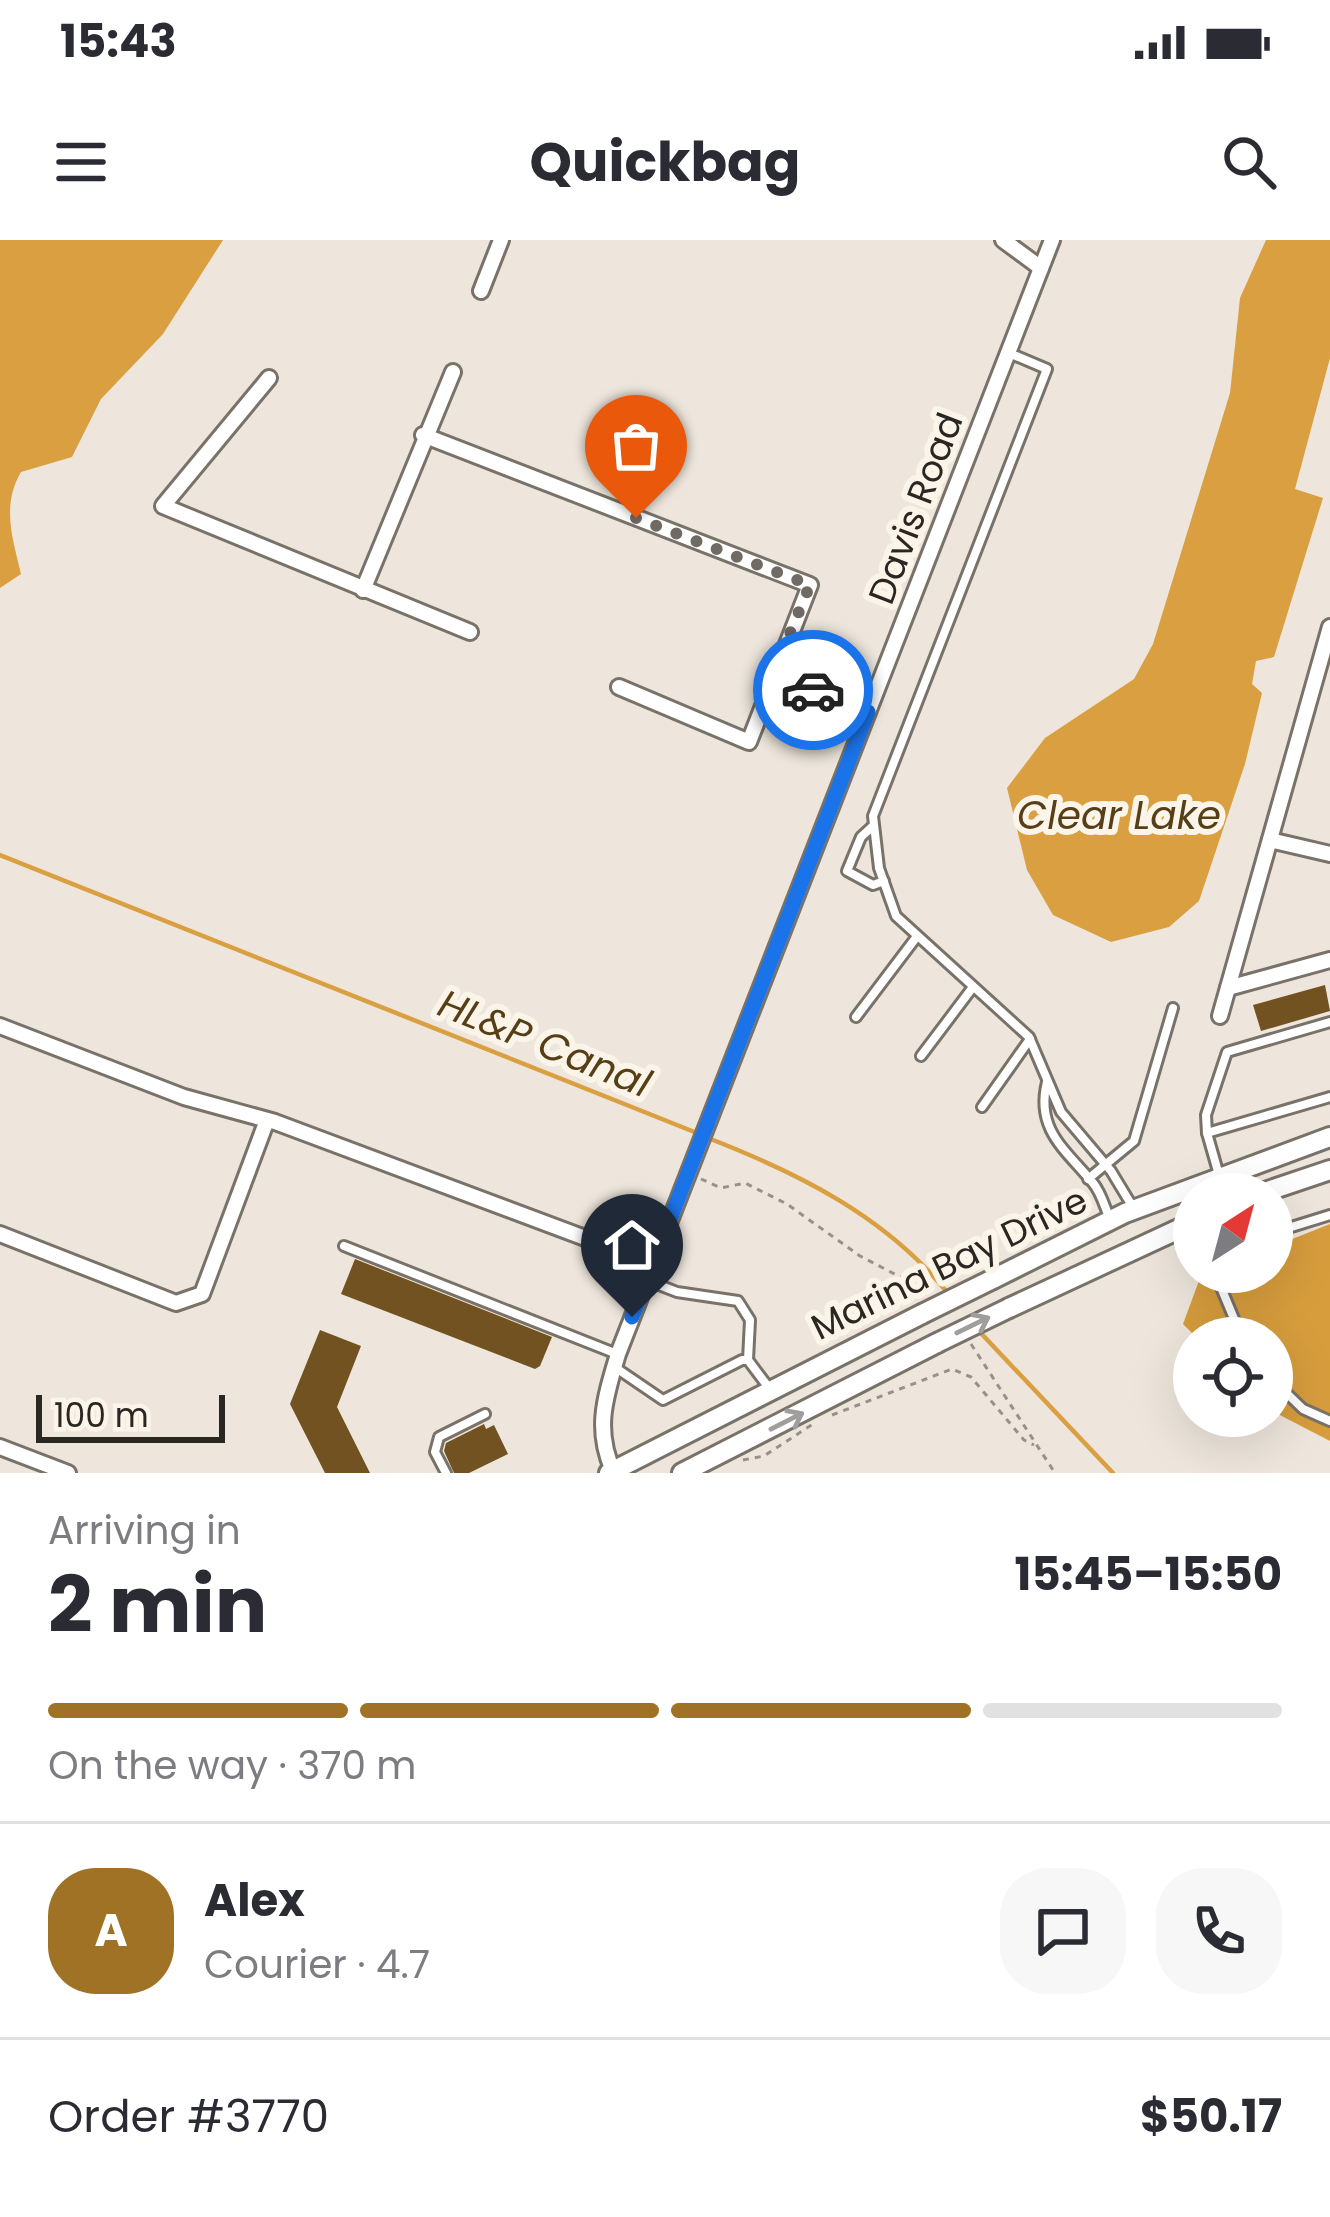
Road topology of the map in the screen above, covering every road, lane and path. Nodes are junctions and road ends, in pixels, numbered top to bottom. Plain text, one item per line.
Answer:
1 (501, 240) edge
2 (1003, 240) edge
3 (1052, 240) edge
4 (1041, 268) junction
5 (481, 291) dead end
6 (1008, 352) junction
7 (452, 372) dead end
8 (269, 378) dead end
9 (423, 435) junction
10 (363, 590) junction
11 (1330, 627) edge
12 (470, 632) dead end
13 (780, 655) junction
14 (773, 674) junction
15 (1322, 682) edge
16 (619, 687) dead end
17 (875, 693) junction
18 (868, 712) junction
19 (874, 825) junction
20 (1270, 839) junction
21 (1330, 854) edge
22 (884, 881) junction
23 (915, 939) junction
24 (1330, 960) edge
25 (973, 987) junction
26 (1228, 988) junction
27 (1173, 1008) dead end
28 (856, 1016) dead end
29 (1220, 1016) dead end
30 (1330, 1022) edge
31 (0, 1026) edge
32 (1030, 1039) junction
33 (921, 1056) dead end
34 (1047, 1082) junction
35 (1330, 1097) edge
36 (982, 1106) dead end
37 (267, 1120) junction
38 (1207, 1133) junction
39 (1330, 1137) edge
40 (1106, 1166) junction
41 (1330, 1170) edge
42 (1219, 1173) edge
43 (1228, 1173) edge
44 (690, 1175) junction
45 (1088, 1179) junction
46 (1293, 1183) edge
47 (1173, 1194) edge
48 (1123, 1214) junction
49 (1330, 1215) edge
50 (1293, 1226) edge
51 (1173, 1231) edge
52 (0, 1234) edge
53 (344, 1246) dead end
54 (1118, 1254) junction
55 (652, 1263) junction
56 (646, 1280) junction
57 (931, 1292) dead end
58 (971, 1343) dead end
59 (748, 1360) junction
60 (827, 1360) junction
61 (616, 1361) junction
62 (770, 1389) junction
63 (844, 1392) junction
64 (1293, 1399) edge
65 (485, 1414) dead end
66 (1330, 1421) edge
67 (1034, 1445) junction
68 (0, 1447) edge
69 (728, 1463) dead end
70 (612, 1472) edge
71 (68, 1473) edge
72 (446, 1473) edge
73 (682, 1473) edge
74 (1054, 1473) edge

1 - 5 street
2 - 4 street
3 - 4 street, Davis Road
4 - 6 street, Davis Road
6 - 17 street, Davis Road
6 - 19 lane
7 - 9 street
8 - 10 street
9 - 10 street
9 - 13 street
10 - 12 street
11 - 15 street
13 - 14 street
13 - 17 street
14 - 16 street
14 - 18 street
15 - 20 street
17 - 18 street, Davis Road
18 - 44 street, Davis Road
19 - 22 lane
19 - 22 lane
20 - 21 street
20 - 26 street
22 - 23 lane
23 - 25 lane
23 - 28 lane
24 - 26 street
25 - 32 lane
25 - 33 lane
26 - 29 street
27 - 40 lane
30 - 38 lane
31 - 37 street
32 - 34 lane
32 - 36 lane
34 - 40 lane
34 - 45 lane
35 - 38 lane
37 - 52 street
37 - 55 street
38 - 42 lane
39 - 43 main road, Marina Bay Drive
40 - 45 lane
40 - 48 lane
41 - 46 main road
44 - 55 street, Davis Road
44 - 57 path
45 - 48 lane
47 - 48 main road, Marina Bay Drive
48 - 54 main road
48 - 60 main road, Marina Bay Drive, bridge
49 - 50 lane
51 - 54 main road, Marina Bay Drive
53 - 61 lane
63 -> 54 main road, Marina Bay Drive, bridge
55 - 56 street, Davis Road
56 - 59 lane
56 - 61 street, Davis Road
58 - 67 path
59 - 61 lane
59 - 62 lane
60 - 62 main road, Marina Bay Drive
60 - 63 main road
61 - 70 street, Davis Road
62 - 70 main road, Marina Bay Drive
73 -> 63 main road, Marina Bay Drive
64 - 66 lane
65 - 72 lane
67 - 69 path
67 - 74 path
68 - 71 street

